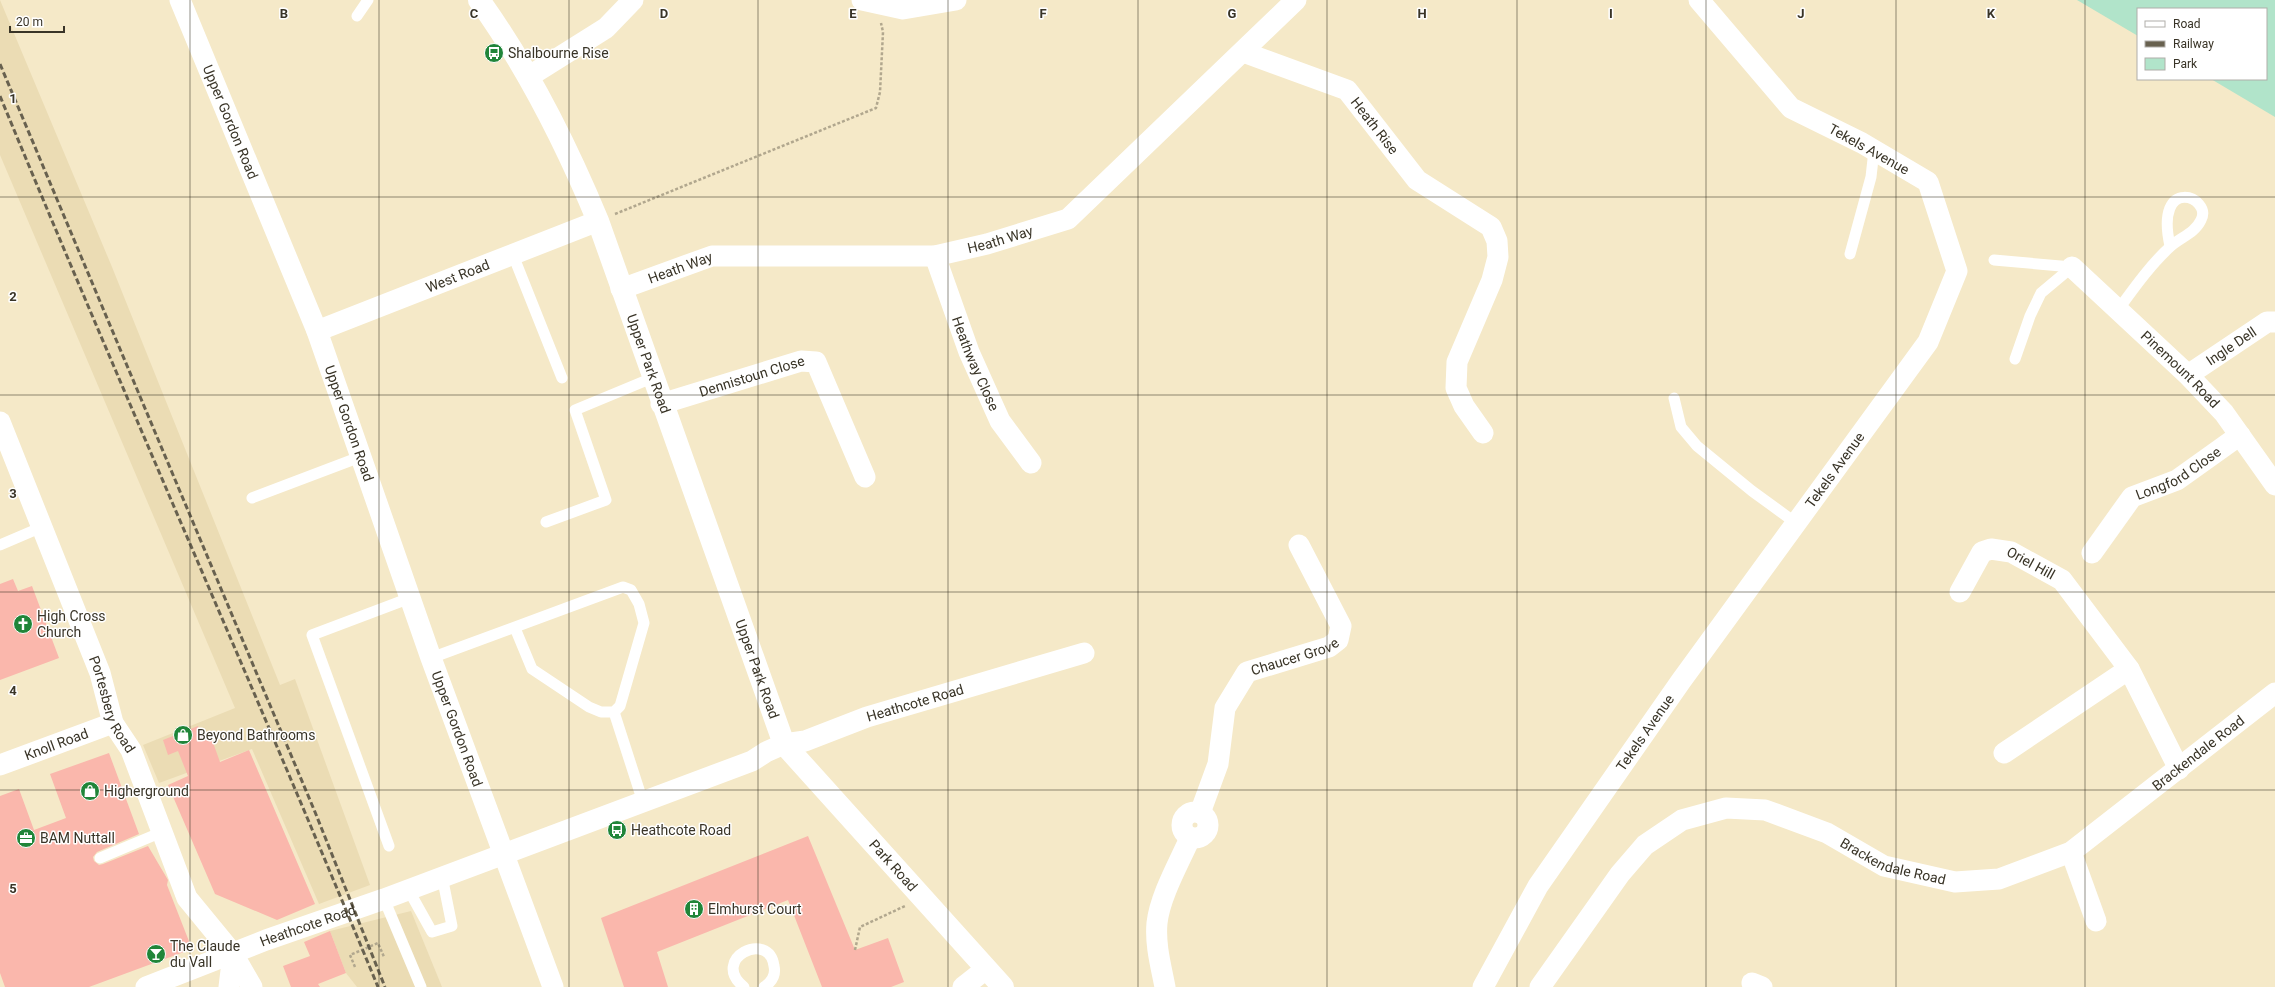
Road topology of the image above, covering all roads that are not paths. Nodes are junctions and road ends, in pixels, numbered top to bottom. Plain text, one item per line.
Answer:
1 (180, 0) edge
2 (368, 0) edge
3 (479, 0) edge
4 (633, 0) edge
5 (862, 0) edge
6 (956, 0) edge
7 (1296, 0) edge
8 (1698, 0) edge
9 (357, 16) dead end
10 (1243, 52) junction
11 (528, 77) junction
12 (1874, 150) junction
13 (598, 221) junction
14 (2170, 246) dead end
15 (1850, 254) dead end
16 (513, 255) junction
17 (935, 256) junction
18 (1994, 260) dead end
19 (2072, 267) junction
20 (621, 289) junction
21 (2118, 310) junction
22 (2275, 322) edge
23 (317, 331) junction
24 (2014, 359) dead end
25 (2188, 374) junction
26 (562, 378) dead end
27 (652, 378) junction
28 (1674, 398) dead end
29 (661, 404) junction
30 (0, 422) edge
31 (1483, 434) dead end
32 (2240, 435) junction
33 (360, 457) junction
34 (1031, 463) dead end
35 (865, 477) dead end
36 (2275, 485) edge
37 (252, 498) dead end
38 (546, 522) dead end
39 (1796, 523) junction
40 (42, 527) junction
41 (1299, 544) dead end
42 (0, 545) edge
43 (2092, 553) dead end
44 (1960, 592) dead end
45 (410, 598) junction
46 (515, 628) junction
47 (1084, 652) dead end
48 (431, 658) junction
49 (2129, 669) junction
50 (2275, 693) edge
51 (614, 712) junction
52 (113, 723) junction
53 (784, 744) junction
54 (2004, 753) dead end
55 (0, 765) edge
56 (2179, 770) junction
57 (643, 802) junction
58 (162, 832) junction
59 (389, 846) dead end
60 (503, 852) junction
61 (2071, 852) junction
62 (100, 858) dead end
63 (442, 876) junction
64 (408, 889) junction
65 (384, 899) junction
66 (2096, 921) dead end
67 (233, 954) junction
68 (986, 969) junction
69 (146, 987) edge
70 (229, 987) edge
71 (252, 987) edge
72 (421, 987) edge
73 (553, 987) edge
74 (744, 987) edge
75 (764, 987) edge
76 (963, 987) edge
77 (1003, 987) edge
78 (1165, 987) edge
79 (1483, 987) edge
80 (1540, 987) edge

1 - 23 street, Upper Gordon Road
2 - 9 lane
3 - 11 street, Upper Park Road
4 - 11 street
5 - 6 street
7 - 10 street, Heath Way
8 - 12 street, Tekels Avenue
10 - 17 street, Heath Way
10 - 31 street, Heath Rise
11 - 13 street, Upper Park Road
12 - 15 lane
12 - 39 street, Tekels Avenue
13 - 16 street, West Road
13 - 20 street, Upper Park Road
14 - 21 lane
16 - 23 street, West Road
16 - 26 lane
17 - 20 street, Heath Way
17 - 34 street, Heathway Close
18 - 19 lane
19 - 21 street, Pinemount Road
19 - 24 lane
20 - 27 street, Upper Park Road
21 - 25 street, Pinemount Road
22 - 25 street, Ingle Dell
23 - 33 street, Upper Gordon Road
25 - 32 street, Pinemount Road
27 - 29 street, Upper Park Road
27 - 38 lane
28 - 39 lane
29 - 35 street, Dennistoun Close
29 - 53 street, Upper Park Road
30 - 40 street, Portesbery Road
32 - 36 street, Pinemount Road
32 - 43 street, Longford Close
33 - 37 lane
33 - 45 street, Upper Gordon Road
39 - 79 street, Tekels Avenue
40 - 42 lane
40 - 52 street, Portesbery Road
41 - 78 street, Chaucer Grove
44 - 49 street, Oriel Hill
45 - 48 street, Upper Gordon Road
45 - 59 lane
46 - 48 lane
46 - 51 lane
46 - 51 lane
47 - 53 street, Heathcote Road
48 - 60 street, Upper Gordon Road
49 - 54 street
49 - 56 street, Oriel Hill
50 - 56 street, Brackendale Road
51 - 57 lane
52 - 55 street, Knoll Road
52 - 58 street, Portesbery Road
53 - 57 street, Heathcote Road
53 - 68 street, Park Road
56 - 61 street, Brackendale Road
57 - 60 street, Heathcote Road
58 - 62 lane
58 - 67 street, Portesbery Road
60 - 63 street, Heathcote Road
60 - 73 street, Upper Gordon Road
61 - 66 street
61 - 80 street, Brackendale Road
63 - 64 street, Heathcote Road
63 - 64 lane
64 - 65 street, Heathcote Road
65 - 67 street, Heathcote Road
65 - 72 lane
67 - 69 street, Heathcote Road
67 - 70 street
67 - 71 street, Portesbery Road
68 - 76 street
68 - 77 street, Park Road
74 - 75 lane

